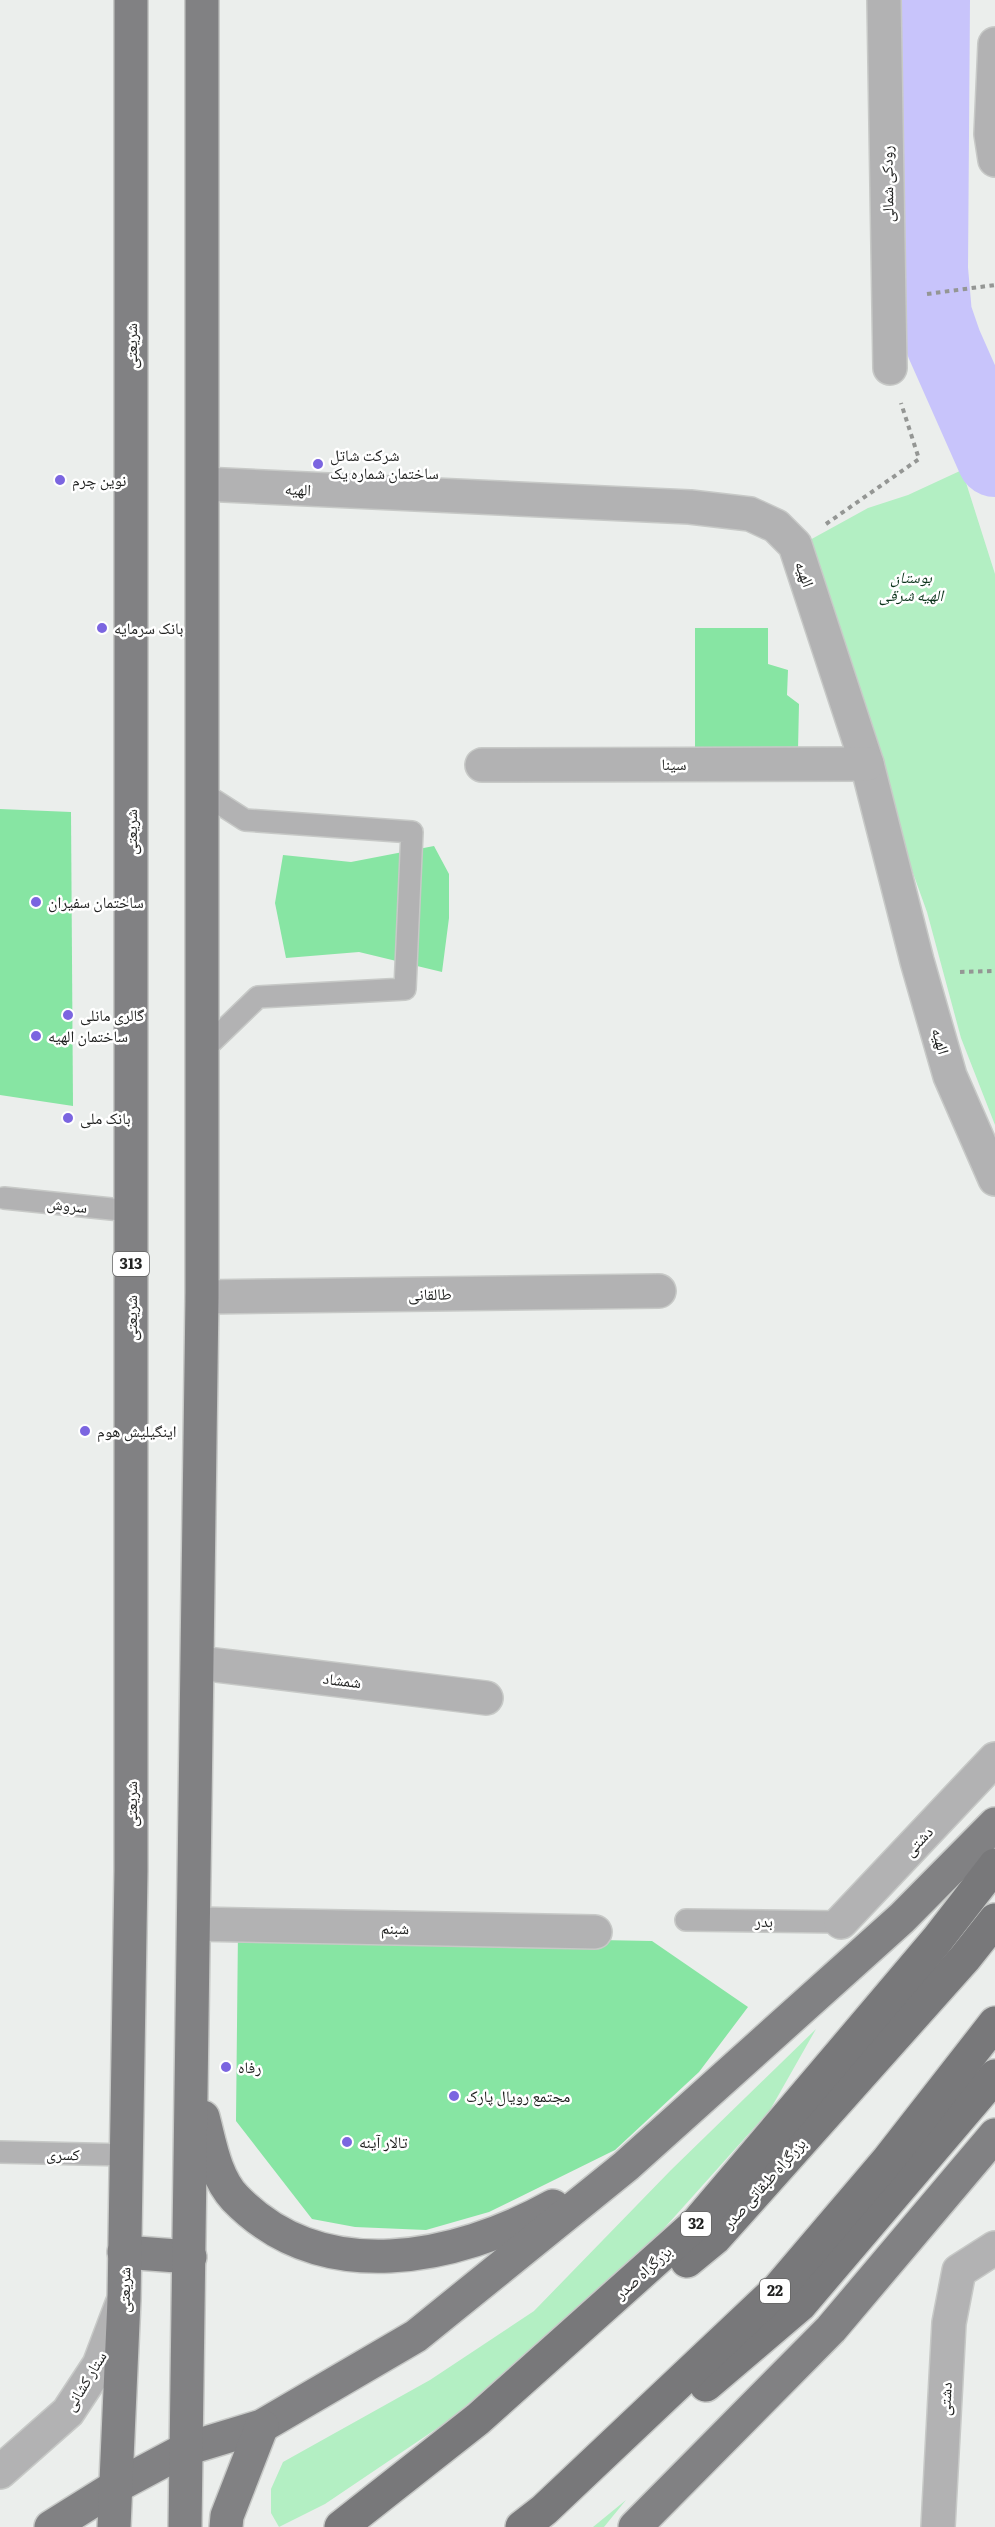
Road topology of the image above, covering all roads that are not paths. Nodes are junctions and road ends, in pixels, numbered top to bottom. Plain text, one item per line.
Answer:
1 (131, 0) edge
2 (202, 0) edge
3 (884, 0) edge
4 (995, 44) edge
5 (995, 160) edge
6 (890, 368) road end
7 (203, 484) junction
8 (867, 764) junction
9 (482, 765) dead end
10 (203, 793) junction
11 (201, 1052) junction
12 (995, 1179) edge
13 (4, 1198) dead end
14 (131, 1211) junction
15 (659, 1291) dead end
16 (202, 1297) junction
17 (199, 1663) junction
18 (486, 1698) dead end
19 (995, 1759) edge
20 (995, 1824) edge
21 (995, 1865) edge
22 (686, 1920) dead end
23 (995, 1920) edge
24 (841, 1922) joint
25 (195, 1924) junction
26 (595, 1932) dead end
27 (995, 2023) edge
28 (995, 2076) edge
29 (193, 2077) junction
30 (995, 2135) edge
31 (0, 2152) edge
32 (126, 2155) junction
33 (626, 2166) junction
34 (995, 2248) edge
35 (124, 2252) junction
36 (190, 2257) junction
37 (124, 2300) junction
38 (262, 2426) junction
39 (186, 2449) junction
40 (0, 2472) edge
41 (115, 2487) junction
42 (51, 2527) edge
43 (114, 2527) edge
44 (185, 2527) edge
45 (226, 2527) edge
46 (341, 2527) edge
47 (360, 2527) edge
48 (522, 2527) edge
49 (541, 2527) edge
50 (635, 2527) edge
51 (938, 2527) edge

1 - 14 main road, شریعتی / 313
2 - 7 main road
3 - 6 street, رودکی شمالی
4 - 5 street
7 - 8 street, الهیه
7 - 10 main road
8 - 9 street, سینا
8 - 12 street, الهیه
10 - 11 main road
10 - 11 lane
11 - 16 main road
13 - 14 lane, سروش
14 - 32 main road, شریعتی / 313
15 - 16 street, طالقانی
16 - 17 main road
17 - 18 street, شمشاد
17 - 25 main road
19 - 24 street, دشتی
20 - 33 main road
21 - 46 highway, بزرگراه صدر / 32
22 - 24 lane, بدر
23 - 47 highway, بزرگراه طبقاتی صدر
25 - 26 street, شبنم
25 - 29 main road
27 - 48 highway, 22
28 - 49 highway
29 - 33 main road
29 - 36 main road
30 - 50 main road
31 - 32 lane, کسری
32 - 35 main road, شریعتی / 313
33 - 38 main road
34 - 51 street, دشتی
35 - 36 main road
35 - 37 main road, شریعتی / 313
36 - 39 main road
37 - 40 street, ستار کشانی
37 - 41 main road, شریعتی / 313
38 - 39 main road
38 - 45 main road
39 - 41 main road
39 - 44 main road
41 - 42 main road
41 - 43 main road, شریعتی / 313

